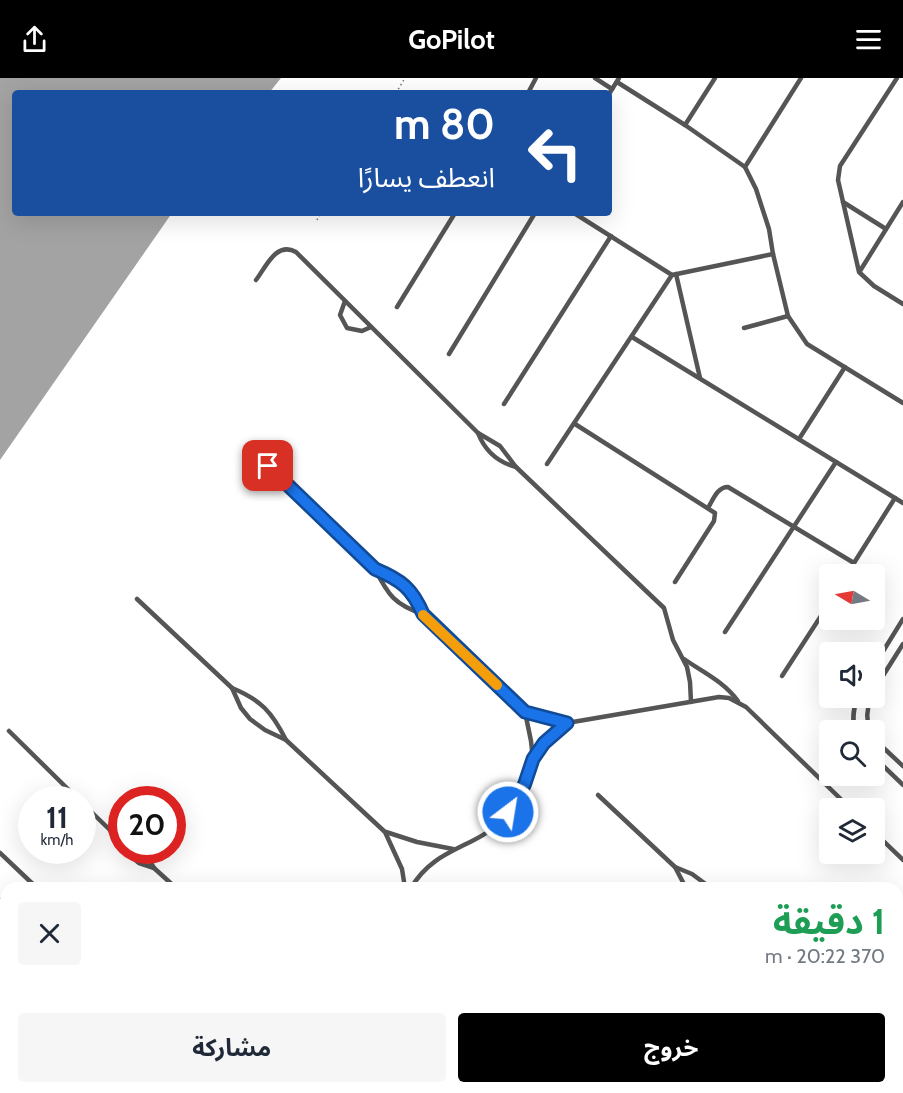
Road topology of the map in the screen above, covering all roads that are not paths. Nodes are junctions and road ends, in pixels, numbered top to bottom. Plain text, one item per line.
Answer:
1 (595, 78) edge
2 (715, 78) edge
3 (801, 78) edge
4 (897, 78) edge
5 (618, 80) edge
6 (608, 90) edge
7 (685, 125) junction
8 (745, 167) junction
9 (843, 202) junction
10 (903, 202) edge
11 (453, 216) edge
12 (533, 216) edge
13 (579, 216) edge
14 (886, 229) junction
15 (611, 236) junction
16 (773, 254) junction
17 (859, 272) junction
18 (674, 275) junction
19 (256, 280) dead end
20 (345, 302) junction
21 (903, 304) edge
22 (397, 307) dead end
23 (788, 316) junction
24 (371, 327) junction
25 (744, 328) dead end
26 (632, 337) junction
27 (449, 354) dead end
28 (845, 367) junction
29 (700, 378) junction
30 (903, 403) edge
31 (504, 404) dead end
32 (575, 424) junction
33 (478, 433) junction
34 (799, 439) junction
35 (253, 451) dead end
36 (836, 462) junction
37 (547, 464) dead end
38 (516, 468) junction
39 (895, 498) junction
40 (903, 503) edge
41 (708, 508) junction
42 (794, 527) junction
43 (854, 563) joint
44 (375, 569) junction
45 (675, 582) dead end
46 (137, 599) dead end
47 (423, 614) junction
48 (819, 619) edge
49 (903, 619) edge
50 (724, 632) dead end
51 (903, 644) edge
52 (885, 648) edge
53 (684, 659) junction
54 (885, 673) edge
55 (782, 676) dead end
56 (232, 688) junction
57 (738, 701) junction
58 (691, 702) junction
59 (525, 712) junction
60 (567, 723) junction
61 (9, 731) dead end
62 (286, 740) junction
63 (885, 749) edge
64 (533, 759) junction
65 (903, 766) edge
66 (885, 768) edge
67 (903, 785) edge
68 (66, 786) edge
69 (598, 795) dead end
70 (840, 798) edge
71 (96, 816) edge
72 (108, 828) edge
73 (385, 832) junction
74 (885, 843) edge
75 (453, 849) junction
76 (0, 853) edge
77 (903, 860) edge
78 (142, 864) edge
79 (152, 864) edge
80 (675, 867) junction
81 (154, 868) junction
82 (31, 882) edge
83 (169, 882) edge
84 (404, 882) edge
85 (416, 882) edge
86 (683, 882) edge
87 (703, 882) edge

1 - 6 lane
2 - 7 lane
3 - 8 lane
4 - 9 lane
5 - 7 lane
7 - 8 lane
8 - 16 lane
9 - 14 lane
9 - 17 lane
10 - 14 lane
11 - 22 lane
12 - 27 lane
13 - 15 lane
14 - 17 lane
15 - 18 lane
15 - 31 lane
16 - 18 lane
16 - 23 lane
17 - 21 lane
18 - 26 lane
18 - 29 lane
19 - 20 lane
20 - 24 lane
20 - 24 lane
23 - 25 lane
23 - 28 lane
24 - 33 lane
26 - 29 lane
26 - 32 lane
28 - 30 lane
28 - 34 lane
29 - 34 lane
32 - 37 lane
32 - 41 lane
33 - 38 lane
33 - 38 lane
34 - 36 lane
35 - 44 lane
36 - 39 lane
36 - 42 lane
38 - 53 lane
39 - 40 lane
39 - 43 lane
41 - 42 lane
41 - 45 lane
42 - 43 lane
42 - 50 lane
44 - 47 lane
44 - 47 lane
46 - 56 lane
47 - 59 lane
48 - 55 lane
49 - 52 lane
51 - 54 lane
53 - 57 lane
53 - 58 lane
56 - 62 lane
56 - 62 lane
57 - 58 lane
57 - 70 lane
58 - 60 lane
59 - 60 lane
59 - 64 lane
60 - 64 lane
61 - 68 lane
62 - 73 lane
63 - 65 lane
64 - 75 lane
66 - 67 lane
69 - 80 lane
71 - 72 lane
73 - 75 lane
73 - 84 lane
74 - 77 lane
75 - 85 lane
76 - 82 lane
78 - 81 lane
79 - 81 lane
80 - 86 lane
80 - 87 lane
81 - 83 lane

